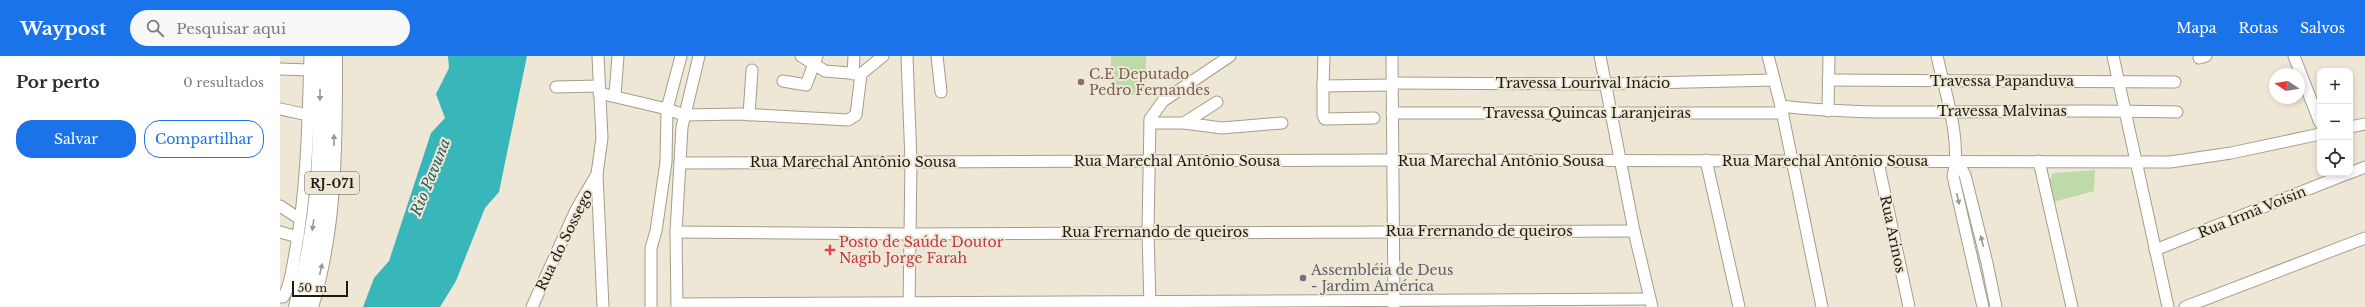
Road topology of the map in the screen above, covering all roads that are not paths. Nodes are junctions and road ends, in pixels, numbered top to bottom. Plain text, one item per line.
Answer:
1 (310, 56) edge
2 (321, 56) edge
3 (334, 56) edge
4 (598, 56) edge
5 (618, 56) edge
6 (681, 56) edge
7 (699, 56) edge
8 (801, 56) edge
9 (854, 56) edge
10 (883, 56) edge
11 (907, 56) edge
12 (937, 56) edge
13 (1230, 56) edge
14 (1324, 56) edge
15 (1392, 56) edge
16 (1600, 56) edge
17 (1768, 56) edge
18 (1937, 56) edge
19 (2113, 56) edge
20 (2294, 56) edge
21 (1828, 58) edge
22 (816, 61) edge
23 (280, 69) edge
24 (309, 70) junction
25 (752, 70) dead end
26 (857, 74) junction
27 (1774, 80) junction
28 (1828, 80) junction
29 (783, 81) dead end
30 (1943, 81) junction
31 (2118, 81) junction
32 (2175, 82) dead end
33 (1391, 84) junction
34 (1606, 84) junction
35 (1323, 86) junction
36 (556, 87) dead end
37 (599, 90) junction
38 (941, 92) dead end
39 (615, 95) junction
40 (1217, 102) dead end
41 (280, 109) edge
42 (667, 109) junction
43 (1782, 110) junction
44 (2124, 110) junction
45 (1828, 111) junction
46 (1612, 112) junction
47 (1950, 112) junction
48 (2177, 112) dead end
49 (1392, 113) junction
50 (308, 115) junction
51 (684, 115) junction
52 (749, 115) junction
53 (2317, 115) edge
54 (1374, 118) dead end
55 (1150, 123) junction
56 (1184, 123) junction
57 (1282, 123) dead end
58 (2365, 124) edge
59 (2353, 126) edge
60 (2317, 135) edge
61 (1393, 160) junction
62 (1706, 160) junction
63 (1148, 161) junction
64 (1622, 161) junction
65 (1793, 161) junction
66 (1957, 161) junction
67 (2039, 161) junction
68 (911, 162) junction
69 (1878, 162) junction
70 (2136, 162) junction
71 (680, 163) junction
72 (2365, 167) edge
73 (2353, 172) edge
74 (598, 174) junction
75 (2342, 176) edge
76 (280, 206) edge
77 (300, 219) junction
78 (1634, 231) junction
79 (280, 232) edge
80 (676, 232) junction
81 (1148, 232) junction
82 (1394, 232) junction
83 (910, 234) junction
84 (298, 237) junction
85 (2365, 238) edge
86 (2155, 250) junction
87 (1987, 263) junction
88 (1974, 266) junction
89 (282, 297) edge
90 (1651, 303) edge
91 (1394, 304) edge
92 (677, 305) edge
93 (909, 305) edge
94 (1150, 305) edge
95 (297, 307) edge
96 (310, 307) edge
97 (532, 307) edge
98 (603, 307) edge
99 (651, 307) edge
100 (1739, 307) edge
101 (1822, 307) edge
102 (1909, 307) edge
103 (1983, 307) edge
104 (1996, 307) edge
105 (2072, 307) edge
106 (2168, 307) edge
107 (2185, 307) edge

1 - 24 street
2 -> 95 highway, RJ-071
96 -> 3 highway, RJ-071
4 - 37 street
5 - 39 street
6 - 42 street
7 - 51 street
8 - 22 street
9 - 26 street
10 - 26 street
11 - 68 street
12 - 38 street
13 - 55 street
14 - 35 street
15 - 33 street
16 - 34 street
17 - 27 street
18 - 30 street
19 - 31 street
20 - 53 street
21 - 28 street
22 - 26 street
22 - 29 street
23 - 24 street
24 - 50 street
25 - 52 street
26 - 52 street
27 - 34 street, Travessa Lourival Inácio
27 - 43 street
28 - 30 street, Travessa Papanduva
28 - 45 street
30 - 31 street, Travessa Papanduva
30 - 47 street
31 - 32 street, Travessa Papanduva
31 - 44 street
33 - 34 street, Travessa Lourival Inácio
33 - 35 street, Travessa Lourival Inácio
33 - 49 street
34 - 46 street
35 - 54 street
36 - 37 street
37 - 39 street
37 - 74 street
39 - 42 street
40 - 56 street
41 - 50 street
42 - 51 street
42 - 99 street
43 - 45 street, Travessa Quincas Laranjeiras
43 - 46 street, Travessa Quincas Laranjeiras
43 - 65 street
44 - 47 street, Travessa Malvinas
44 - 48 street, Travessa Malvinas
44 - 70 street
45 - 47 street, Travessa Malvinas
46 - 49 street, Travessa Quincas Laranjeiras
46 - 64 street
47 - 66 street
49 - 61 street
50 - 77 street
51 - 52 street
51 - 71 street
55 - 56 street
55 - 63 street
56 - 57 street
58 - 59 street
60 - 70 street, Rua Marechal Antônio Sousa
61 - 63 street, Rua Marechal Antônio Sousa
61 - 64 street, Rua Marechal Antônio Sousa
61 - 82 street
62 - 64 street, Rua Marechal Antônio Sousa
62 - 65 street, Rua Marechal Antônio Sousa
62 - 100 street
63 - 68 street, Rua Marechal Antônio Sousa
63 - 81 street
64 - 78 street
65 - 69 street, Rua Marechal Antônio Sousa
65 - 101 street
66 - 67 street, Rua Marechal Antônio Sousa
66 - 69 street, Rua Marechal Antônio Sousa
87 -> 66 street
66 -> 88 street
67 - 70 street, Rua Marechal Antônio Sousa
67 - 105 street
68 - 71 street, Rua Marechal Antônio Sousa
68 - 83 street
69 - 102 street, Rua Arinos
70 - 86 street
71 - 80 street
72 - 73 street, Rua Irmã Voisin
74 - 97 street, Rua do Sossego
74 - 98 street
75 - 86 street, Rua Irmã Voisin
76 - 77 street
77 - 84 street
78 - 82 street, Rua Frernando de queiros
78 - 90 street
79 - 84 street
80 - 83 street, Rua Frernando de queiros
80 - 92 street
81 - 82 street, Rua Frernando de queiros
81 - 83 street, Rua Frernando de queiros
81 - 94 street
82 - 91 street
83 - 93 street
84 - 89 street
85 - 107 street
86 - 106 street
87 - 88 street
87 - 104 street
88 - 103 street
90 - 91 street
91 - 94 street
92 - 93 street
93 - 94 street

